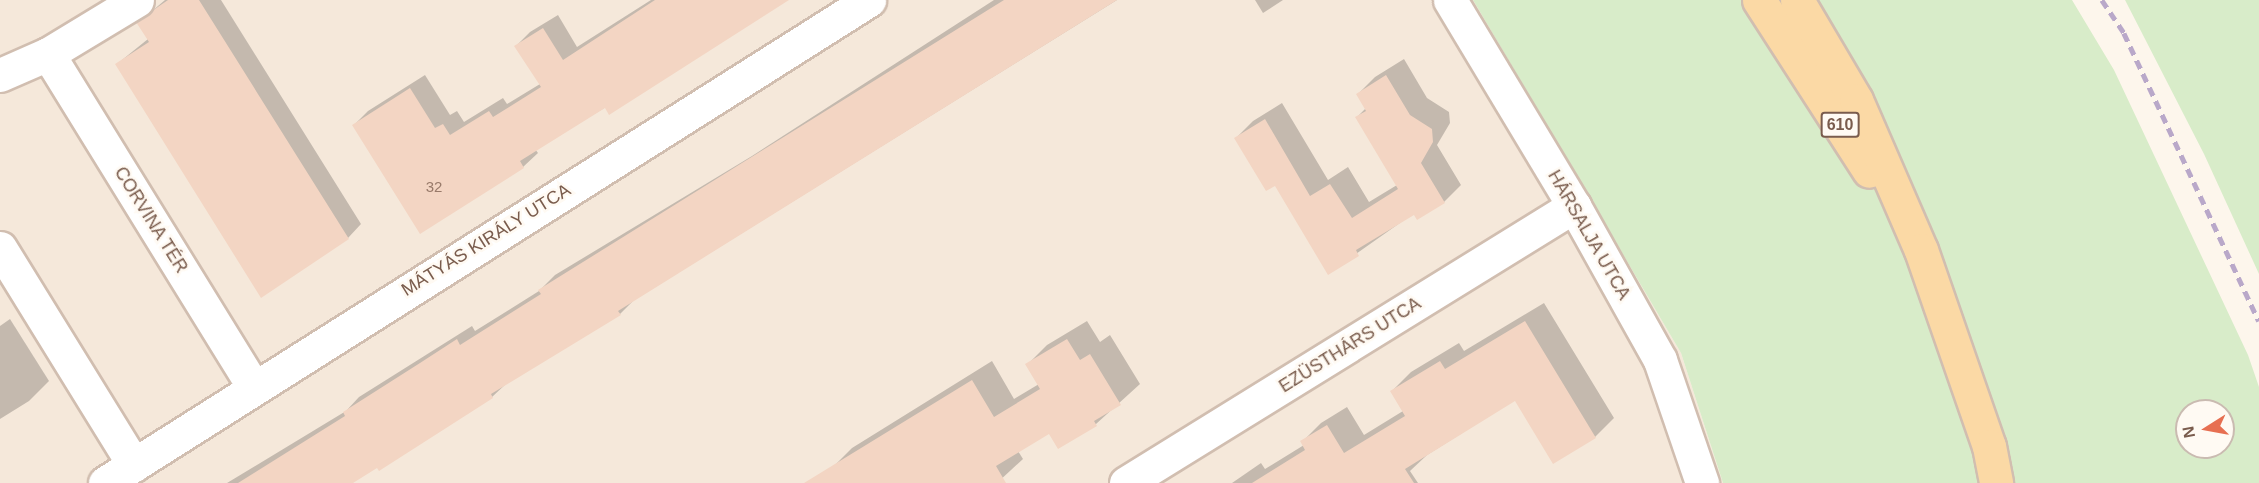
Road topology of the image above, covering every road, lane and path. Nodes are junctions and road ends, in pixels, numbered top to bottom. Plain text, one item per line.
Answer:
1 (137, 0) edge
2 (869, 0) edge
3 (1450, 0) edge
4 (1758, 0) edge
5 (1797, 0) edge
6 (48, 54) junction
7 (0, 75) edge
8 (1574, 206) junction
9 (0, 248) edge
10 (1921, 250) junction
11 (253, 386) junction
12 (134, 465) junction
13 (105, 483) edge
14 (1126, 483) edge
15 (1702, 483) edge
16 (1996, 483) edge

1 - 6 street
2 - 11 street, MÁTYÁS KIRÁLY UTCA
3 - 8 street, HÁRSALJA UTCA
4 - 10 main road, 610
5 - 10 main road, 610
6 - 7 street
6 - 11 street, CORVINA TÉR
8 - 14 street, EZÜSTHÁRS UTCA
8 - 15 street, HÁRSALJA UTCA
9 - 12 street
10 - 16 main road, 610
11 - 12 street, MÁTYÁS KIRÁLY UTCA
12 - 13 street, MÁTYÁS KIRÁLY UTCA

